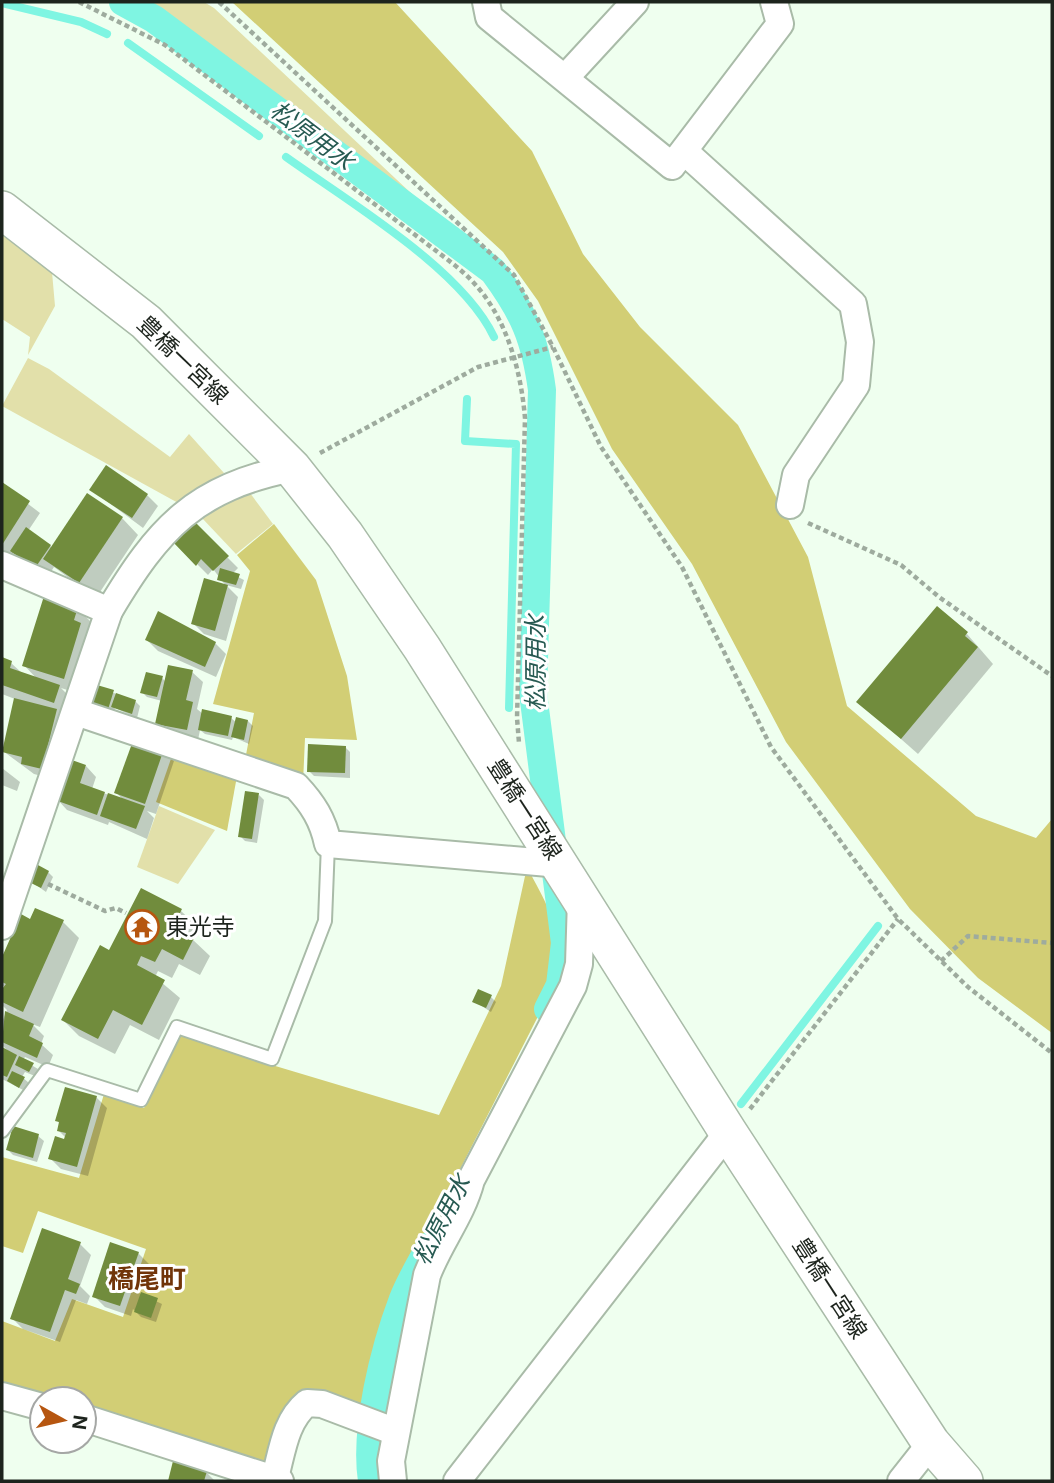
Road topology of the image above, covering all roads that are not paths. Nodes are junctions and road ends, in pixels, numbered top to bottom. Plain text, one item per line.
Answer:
1 (486, 2) edge
2 (635, 2) edge
3 (774, 2) edge
4 (565, 78) junction
5 (685, 152) junction
6 (2, 210) edge
7 (292, 468) junction
8 (790, 505) road end
9 (2, 565) edge
10 (110, 611) junction
11 (76, 712) junction
12 (328, 844) junction
13 (560, 864) junction
14 (581, 897) junction
15 (2, 926) edge
16 (2, 1131) edge
17 (728, 1132) junction
18 (2, 1396) edge
19 (28, 1403) edge
20 (98, 1423) edge
21 (397, 1432) junction
22 (931, 1443) junction
23 (276, 1481) edge
24 (393, 1481) edge
25 (457, 1481) edge
26 (901, 1481) edge
27 (964, 1481) edge

1 - 4 street
2 - 4 street
3 - 5 street
4 - 5 street
5 - 8 street
6 - 7 main road, 豊橋一宮線
7 - 10 street
7 - 13 main road, 豊橋一宮線
9 - 10 street
10 - 11 street
11 - 12 street
11 - 15 street
12 - 13 street
12 - 16 lane
13 - 14 main road, 豊橋一宮線
14 - 17 main road, 豊橋一宮線
14 - 21 street
17 - 22 main road, 豊橋一宮線
17 - 25 street
18 - 19 street
20 - 23 street
21 - 23 street
21 - 24 street
22 - 26 street
22 - 27 main road, 豊橋一宮線

